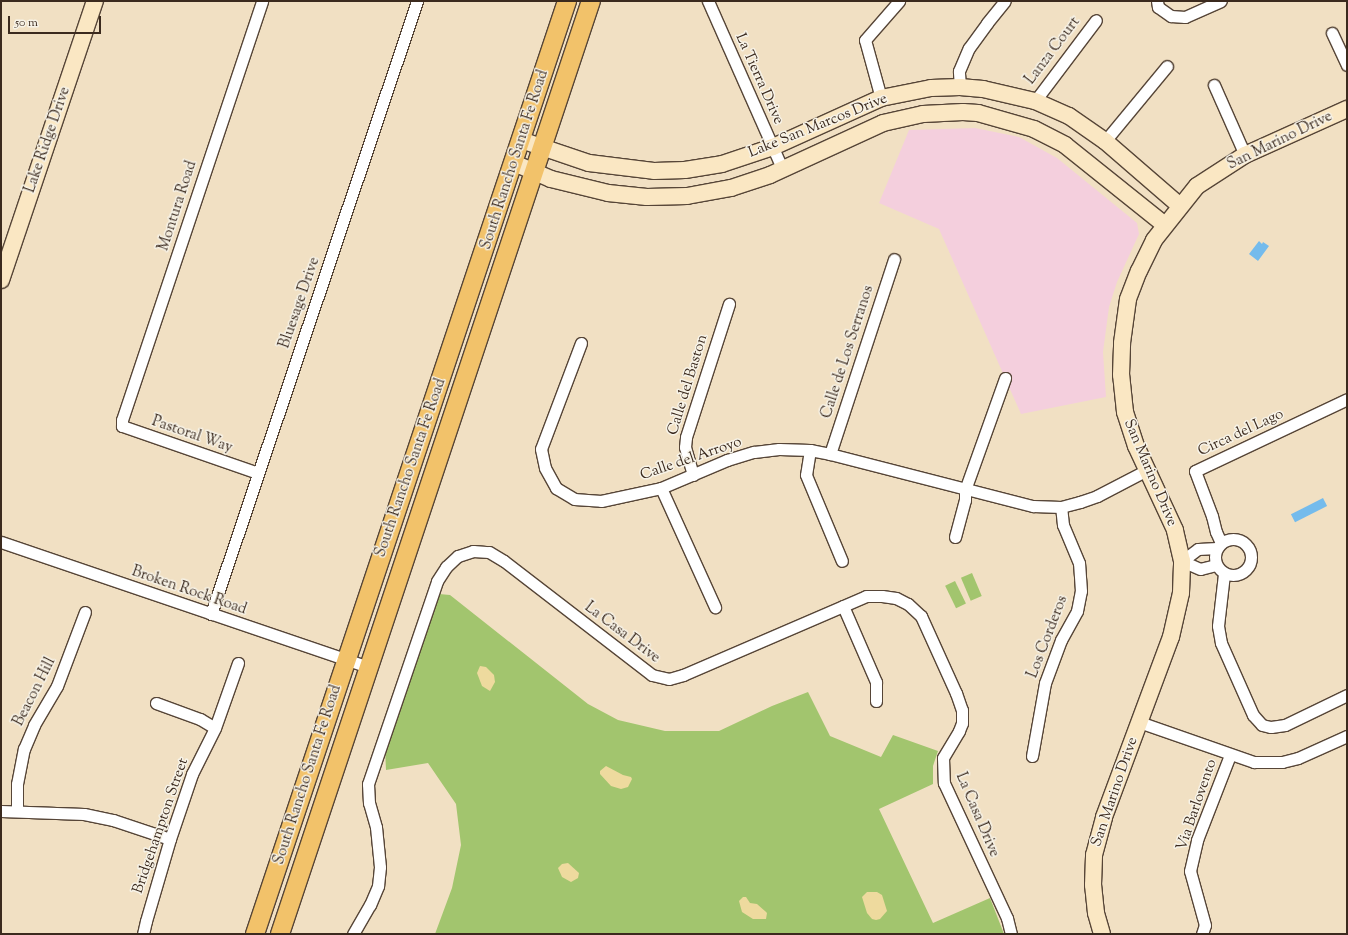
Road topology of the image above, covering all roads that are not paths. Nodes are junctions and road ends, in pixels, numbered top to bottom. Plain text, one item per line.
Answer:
1 (95, 1) edge
2 (262, 1) edge
3 (417, 1) edge
4 (567, 1) edge
5 (591, 1) edge
6 (708, 1) edge
7 (899, 1) edge
8 (1005, 1) edge
9 (1157, 1) edge
10 (1221, 1) edge
11 (1096, 20) dead end
12 (1332, 33) dead end
13 (1347, 65) edge
14 (1167, 66) dead end
15 (1214, 85) dead end
16 (960, 87) junction
17 (882, 98) junction
18 (1034, 101) junction
19 (1347, 109) edge
20 (522, 140) junction
21 (1105, 141) junction
22 (543, 146) junction
23 (773, 147) junction
24 (1245, 155) junction
25 (514, 163) junction
26 (783, 170) junction
27 (534, 172) junction
28 (1180, 206) junction
29 (1165, 224) junction
30 (894, 260) dead end
31 (1, 280) edge
32 (729, 304) dead end
33 (580, 343) dead end
34 (1005, 378) dead end
35 (1347, 399) edge
36 (122, 420) joint
37 (810, 450) junction
38 (830, 454) junction
39 (1147, 470) junction
40 (258, 473) junction
41 (693, 475) junction
42 (661, 488) junction
43 (965, 490) junction
44 (1062, 507) junction
45 (955, 537) dead end
46 (1, 542) edge
47 (1219, 545) junction
48 (842, 561) dead end
49 (1182, 561) junction
50 (1216, 565) junction
51 (1224, 574) junction
52 (843, 606) junction
53 (715, 607) dead end
54 (85, 612) dead end
55 (210, 614) junction
56 (346, 660) junction
57 (238, 662) dead end
58 (368, 667) junction
59 (1347, 695) edge
60 (876, 701) dead end
61 (156, 703) dead end
62 (1139, 722) junction
63 (215, 728) junction
64 (1347, 736) edge
65 (1230, 755) junction
66 (1032, 756) dead end
67 (1, 811) edge
68 (17, 811) junction
69 (170, 839) junction
70 (143, 934) edge
71 (255, 934) edge
72 (280, 934) edge
73 (353, 934) edge
74 (1011, 934) edge
75 (1102, 934) edge
76 (1202, 934) edge

1 - 31 street, Lake Ridge Drive
2 - 36 street, Montura Road
3 - 40 street, Bluesage Drive
4 - 20 main road, South Rancho Santa Fe Road
5 - 22 main road, South Rancho Santa Fe Road
6 - 23 street, La Tierra Drive
7 - 17 street
8 - 16 street
9 - 10 street
11 - 18 street, Lanza Court
12 - 13 street
14 - 21 street
15 - 24 street
16 - 17 street, Lake San Marcos Drive
16 - 18 street, Lake San Marcos Drive
17 - 23 street, Lake San Marcos Drive
18 - 21 street, Lake San Marcos Drive
19 - 24 street, San Marino Drive
20 - 22 street, Lake San Marcos Drive
20 - 25 main road, South Rancho Santa Fe Road
21 - 28 street, Lake San Marcos Drive
22 - 23 street, Lake San Marcos Drive
22 - 27 main road, South Rancho Santa Fe Road
23 - 26 street, La Tierra Drive
24 - 28 street, San Marino Drive
25 - 27 street, Lake San Marcos Drive
25 - 56 main road, South Rancho Santa Fe Road
26 - 27 street, Lake San Marcos Drive
26 - 29 street, Lake San Marcos Drive
27 - 58 main road, South Rancho Santa Fe Road
28 - 29 street, San Marino Drive
29 - 39 street, San Marino Drive
30 - 38 street, Calle de Los Serranos
32 - 41 street, Calle del Baston
33 - 42 street, Calle del Arroyo
34 - 43 street
35 - 47 street, Circa del Lago
36 - 40 street, Pastoral Way
37 - 38 street, Calle del Arroyo
37 - 41 street, Calle del Arroyo
37 - 48 street
38 - 43 street, Calle del Arroyo
39 - 44 street, Calle del Arroyo
39 - 49 street, San Marino Drive
40 - 55 street, Bluesage Drive
41 - 42 street, Calle del Arroyo
42 - 53 street
43 - 44 street, Calle del Arroyo
43 - 45 street
44 - 66 street, Los Corderos
46 - 55 street, Broken Rock Road
47 - 49 street
47 - 50 street, Circa del Lago
47 - 51 street
49 - 50 street
49 - 62 street, San Marino Drive
50 - 51 street
51 - 59 street
52 - 60 street
52 - 73 street, La Casa Drive
52 - 74 street, La Casa Drive
54 - 68 street, Beacon Hill
55 - 56 street, Broken Rock Road
56 - 58 street, Broken Rock Road
56 - 71 main road, South Rancho Santa Fe Road
57 - 63 street, Bridgehampton Street
58 - 72 main road, South Rancho Santa Fe Road
61 - 63 street
62 - 65 street
62 - 75 street, San Marino Drive
63 - 69 street, Bridgehampton Street
64 - 65 street
65 - 76 street, Via Barlovento
67 - 68 street
68 - 69 street
69 - 70 street, Bridgehampton Street

